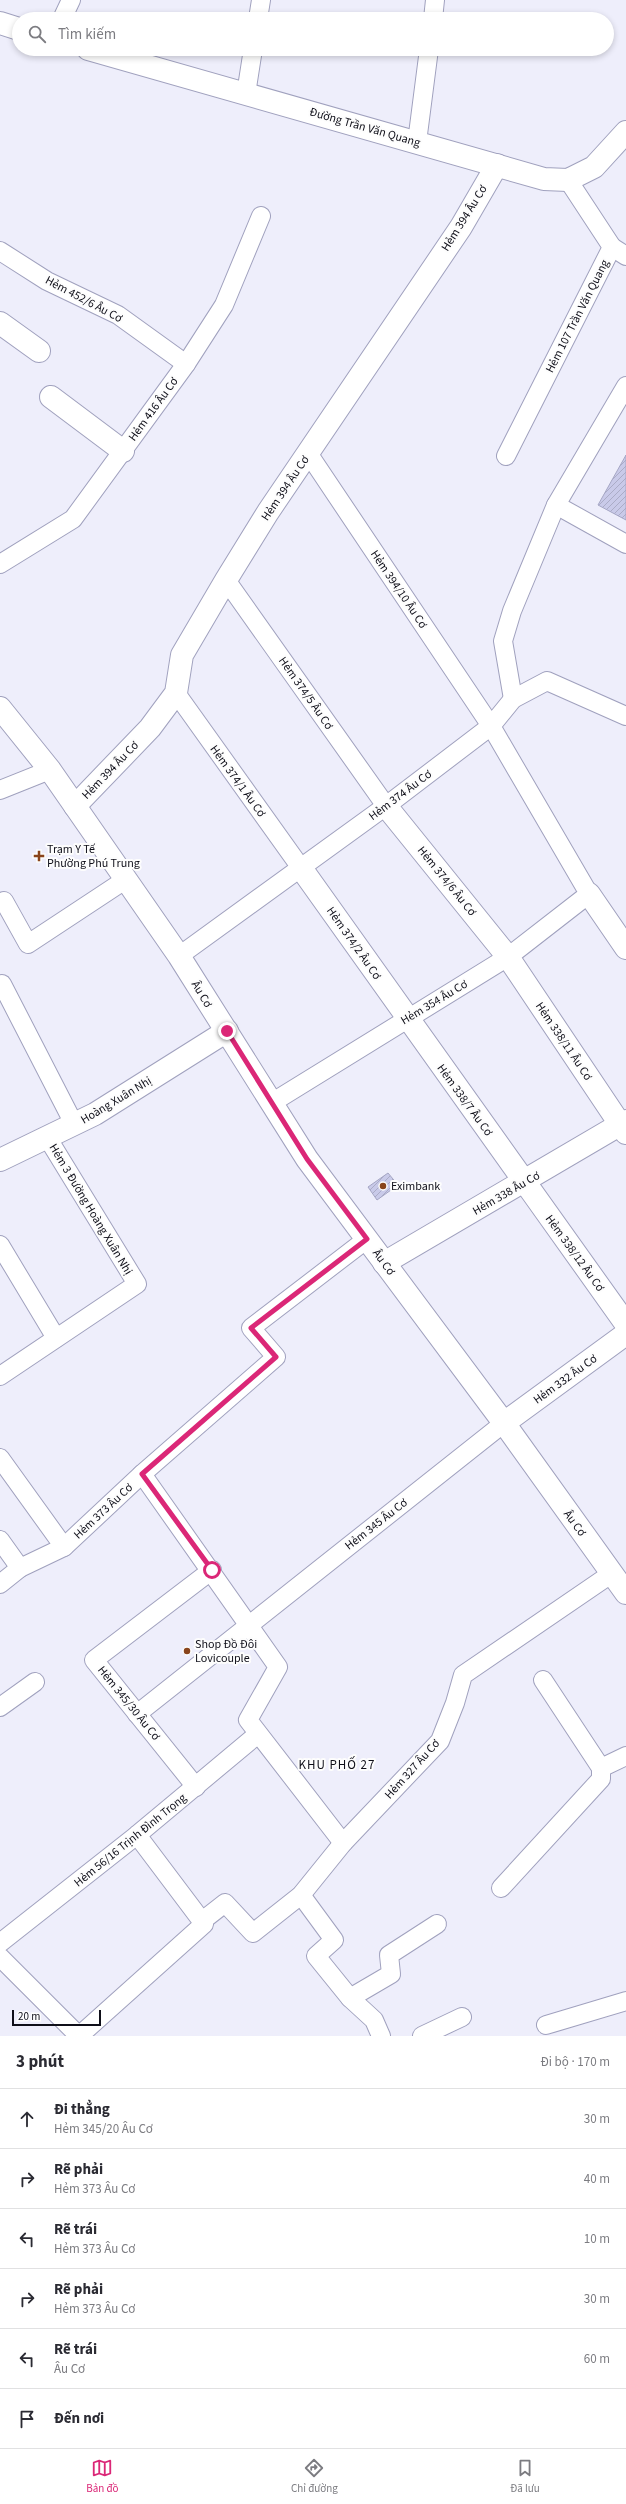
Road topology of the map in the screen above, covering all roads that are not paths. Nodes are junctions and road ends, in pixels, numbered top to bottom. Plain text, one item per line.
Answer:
1 (70, 0) edge
2 (261, 0) edge
3 (435, 0) edge
4 (65, 12) edge
5 (259, 12) edge
6 (434, 12) edge
7 (113, 56) edge
8 (252, 56) edge
9 (428, 56) edge
10 (246, 94) junction
11 (626, 132) edge
12 (417, 142) junction
13 (497, 165) junction
14 (568, 180) junction
15 (261, 216) dead end
16 (0, 251) edge
17 (619, 252) edge
18 (0, 323) edge
19 (39, 351) dead end
20 (186, 364) junction
21 (626, 386) edge
22 (51, 398) dead end
23 (123, 451) junction
24 (308, 453) junction
25 (506, 456) dead end
26 (556, 505) junction
27 (626, 544) edge
28 (0, 564) edge
29 (226, 580) junction
30 (176, 693) junction
31 (513, 699) junction
32 (0, 708) edge
33 (626, 716) edge
34 (491, 726) junction
35 (50, 770) junction
36 (0, 790) edge
37 (75, 806) junction
38 (386, 806) junction
39 (301, 868) junction
40 (125, 880) junction
41 (589, 894) junction
42 (4, 901) dead end
43 (626, 948) edge
44 (179, 956) junction
45 (508, 957) junction
46 (2, 984) dead end
47 (407, 1018) junction
48 (227, 1031) junction
49 (273, 1102) junction
50 (74, 1124) junction
51 (624, 1127) edge
52 (47, 1137) junction
53 (0, 1160) edge
54 (524, 1182) junction
55 (367, 1239) junction
56 (0, 1245) edge
57 (384, 1263) junction
58 (626, 1324) edge
59 (626, 1334) edge
60 (56, 1338) junction
61 (0, 1376) edge
62 (504, 1423) junction
63 (3, 1470) edge
64 (142, 1474) junction
65 (0, 1540) edge
66 (64, 1547) junction
67 (20, 1568) junction
68 (212, 1570) junction
69 (618, 1572) edge
70 (0, 1584) edge
71 (626, 1593) edge
72 (248, 1624) junction
73 (543, 1680) dead end
74 (35, 1682) dead end
75 (0, 1707) edge
76 (137, 1714) junction
77 (258, 1734) junction
78 (626, 1756) edge
79 (601, 1768) junction
80 (196, 1787) junction
81 (137, 1835) junction
82 (343, 1843) junction
83 (501, 1888) dead end
84 (301, 1895) junction
85 (202, 1921) junction
86 (437, 1924) dead end
87 (0, 1943) edge
88 (0, 1956) edge
89 (350, 1998) junction
90 (626, 2001) edge
91 (462, 2017) dead end
92 (546, 2025) dead end
93 (79, 2036) edge
94 (381, 2036) edge
95 (422, 2036) edge

1 - 4 lane
2 - 5 lane
3 - 6 lane
7 - 10 street, Đường Trần Văn Quang
8 - 10 lane
9 - 12 lane
10 - 12 street, Đường Trần Văn Quang
11 - 14 street, Đường Trần Văn Quang
12 - 13 street, Đường Trần Văn Quang
13 - 14 street, Đường Trần Văn Quang
13 - 24 street, Hẻm 394 Âu Cơ
14 - 17 lane, Hẻm 107 Trần Văn Quang
15 - 20 lane, Hẻm 416 Âu Cơ
16 - 20 lane, Hẻm 452/6 Âu Cơ
17 - 25 lane, Hẻm 107 Trần Văn Quang
18 - 19 street
20 - 23 lane, Hẻm 416 Âu Cơ
21 - 26 lane
22 - 23 street
23 - 28 lane, Hẻm 416 Âu Cơ
24 - 29 street, Hẻm 394 Âu Cơ
24 - 34 lane, Hẻm 394/10 Âu Cơ
26 - 27 lane
26 - 31 lane
29 - 30 street, Hẻm 394 Âu Cơ
29 - 38 lane, Hẻm 374/5 Âu Cơ
30 - 37 street, Hẻm 394 Âu Cơ
30 - 39 lane, Hẻm 374/1 Âu Cơ
31 - 33 lane, Hẻm 374 Âu Cơ
31 - 34 lane, Hẻm 374 Âu Cơ
32 - 35 street, Âu Cơ
34 - 38 lane, Hẻm 374 Âu Cơ
34 - 41 lane, Hẻm 394/10 Âu Cơ
35 - 36 lane
35 - 37 street, Âu Cơ
37 - 40 street, Âu Cơ
38 - 39 lane, Hẻm 374 Âu Cơ
38 - 45 street, Hẻm 374/6 Âu Cơ
39 - 44 lane, Hẻm 374 Âu Cơ
39 - 47 street, Hẻm 374/2 Âu Cơ
40 - 42 lane
40 - 44 street, Âu Cơ
41 - 43 street
41 - 45 lane, Hẻm 354 Âu Cơ
44 - 48 street, Âu Cơ
45 - 47 lane, Hẻm 354 Âu Cơ
45 - 51 street, Hẻm 338/11 Âu Cơ
46 - 50 lane
47 - 49 lane, Hẻm 354 Âu Cơ
47 - 54 street, Hẻm 338/7 Âu Cơ
48 - 49 street, Âu Cơ
48 - 50 street, Hoàng Xuân Nhị
49 - 55 street, Âu Cơ
50 - 52 street, Hoàng Xuân Nhị
51 - 54 street, Hẻm 338 Âu Cơ
52 - 53 street, Hoàng Xuân Nhị
52 - 60 lane, Hẻm 3 Đường Hoàng Xuân Nhị
54 - 57 street, Hẻm 338 Âu Cơ
54 - 58 street, Hẻm 338/12 Âu Cơ
55 - 57 street, Âu Cơ
55 - 64 lane, Hẻm 373 Âu Cơ
56 - 60 lane
57 - 62 street, Âu Cơ
59 - 62 street, Hẻm 332 Âu Cơ
60 - 61 lane, Hẻm 3 Đường Hoàng Xuân Nhị
62 - 69 street, Âu Cơ
62 - 72 lane, Hẻm 345 Âu Cơ
63 - 66 lane
64 - 66 lane, Hẻm 373 Âu Cơ
64 - 68 lane
65 - 67 lane
66 - 67 lane, Hẻm 373 Âu Cơ
67 - 70 lane, Hẻm 373 Âu Cơ
68 - 72 lane
68 - 76 lane, Hẻm 345/30 Âu Cơ
69 - 71 street, Âu Cơ
69 - 82 lane, Hẻm 327 Âu Cơ
72 - 76 lane, Hẻm 345 Âu Cơ
72 - 77 lane
73 - 79 lane
74 - 75 lane
76 - 80 lane, Hẻm 345/30 Âu Cơ
77 - 80 lane, Hẻm 56/16 Trịnh Đình Trọng
77 - 82 lane
78 - 79 lane
79 - 83 lane
80 - 81 lane, Hẻm 56/16 Trịnh Đình Trọng
81 - 85 lane
81 - 87 lane, Hẻm 56/16 Trịnh Đình Trọng
82 - 84 lane, Hẻm 327 Âu Cơ
84 - 85 lane, Hẻm 327 Âu Cơ
84 - 89 lane
85 - 93 lane
86 - 89 lane
88 - 93 lane
89 - 94 lane
90 - 92 lane
91 - 95 lane

